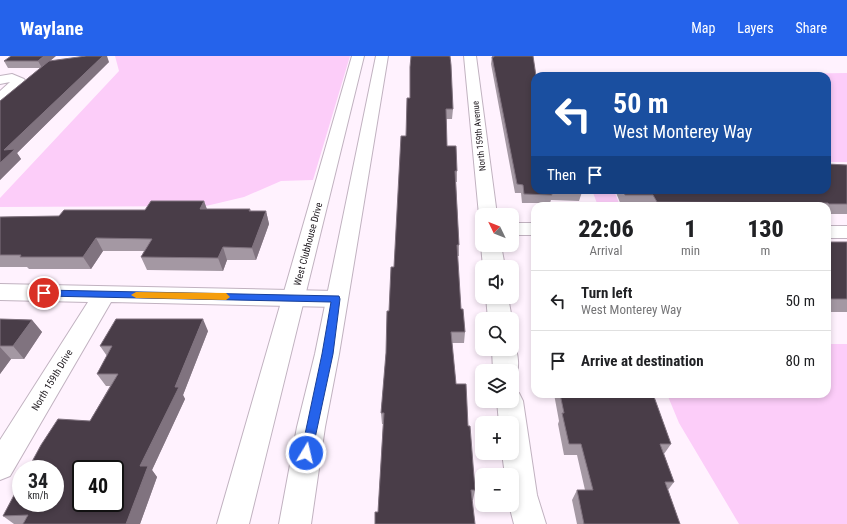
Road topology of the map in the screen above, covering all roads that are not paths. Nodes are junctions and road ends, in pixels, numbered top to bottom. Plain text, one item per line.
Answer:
1 (358, 56) edge
2 (382, 56) edge
3 (470, 56) edge
4 (6, 79) edge
5 (0, 98) edge
6 (487, 208) edge
7 (519, 228) edge
8 (531, 229) edge
9 (831, 232) edge
10 (847, 232) edge
11 (0, 292) edge
12 (104, 294) junction
13 (293, 298) junction
14 (336, 299) junction
15 (511, 408) edge
16 (0, 466) edge
17 (234, 524) edge
18 (295, 524) edge
19 (530, 524) edge

1 - 13 street, West Clubhouse Drive
2 - 14 street
3 - 6 street, North 159th Avenue
4 - 5 street
7 - 8 street
9 - 10 street
11 - 12 street
12 - 13 street
12 - 16 street, North 159th Drive
13 - 14 street
13 - 17 street, West Clubhouse Drive
14 - 18 street
15 - 19 street

